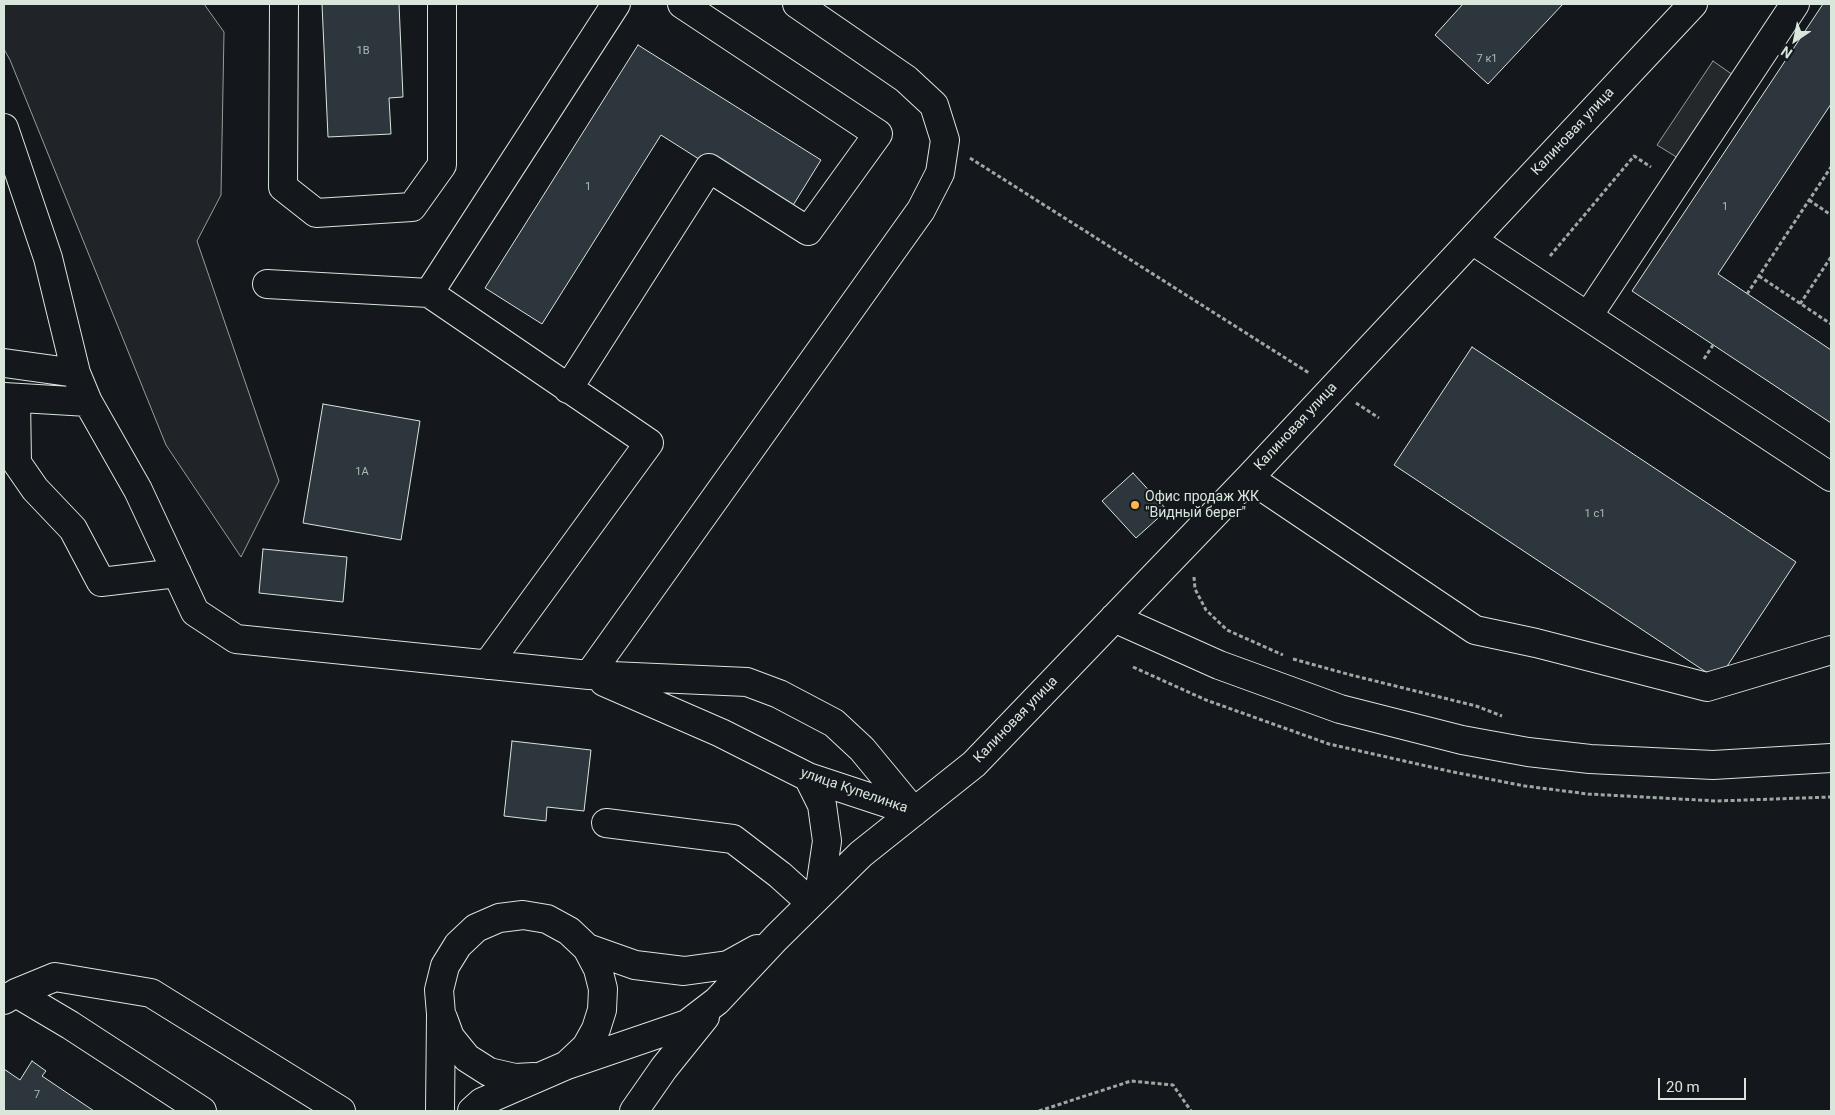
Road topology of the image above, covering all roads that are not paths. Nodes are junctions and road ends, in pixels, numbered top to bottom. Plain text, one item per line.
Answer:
1 (284, 4) edge
2 (442, 4) edge
3 (616, 4) edge
4 (682, 4) edge
5 (797, 4) edge
6 (1693, 4) edge
7 (1795, 4) edge
8 (4, 128) edge
9 (17, 202) edge
10 (1472, 240) junction
11 (267, 284) dead end
12 (429, 292) junction
13 (1588, 316) junction
14 (4, 362) edge
15 (76, 373) junction
16 (568, 388) junction
17 (10, 398) edge
18 (88, 402) junction
19 (1831, 477) edge
20 (1249, 478) junction
21 (177, 574) junction
22 (1114, 618) junction
23 (1831, 650) edge
24 (487, 665) junction
25 (589, 676) junction
26 (1831, 758) edge
27 (808, 777) junction
28 (914, 812) junction
29 (606, 823) dead end
30 (815, 899) junction
31 (776, 938) junction
32 (587, 948) junction
33 (10, 997) edge
34 (718, 1001) junction
35 (441, 1014) junction
36 (567, 1065) junction
37 (542, 1076) junction
38 (202, 1111) edge
39 (341, 1111) edge
40 (440, 1111) edge
41 (472, 1111) edge
42 (634, 1111) edge

1 - 2 street
3 - 12 street
4 - 16 street
5 - 25 street
6 - 10 street, Калиновая улица
7 - 13 street
8 - 9 street
9 - 15 street
10 - 13 street
10 - 20 street, Калиновая улица
11 - 12 street
12 - 16 street
13 - 19 street
14 - 15 street
15 - 18 street
16 - 24 street
17 - 18 street
17 - 21 street
18 - 21 street
20 - 22 street, Калиновая улица
20 - 23 street
21 - 24 street
22 - 26 street
22 - 28 street, Калиновая улица
24 - 25 street
25 - 27 street, улица Купелинка
25 - 28 street, улица Купелинка
27 - 28 street, улица Купелинка
27 - 30 street
28 - 30 street, Калиновая улица
29 - 30 street
30 - 31 street, Калиновая улица
31 - 32 street
31 - 34 street
32 - 35 street
32 - 36 street
33 - 38 street
33 - 39 street
34 - 36 street
34 - 42 street
35 - 37 street
35 - 40 street
36 - 37 street
37 - 41 street

